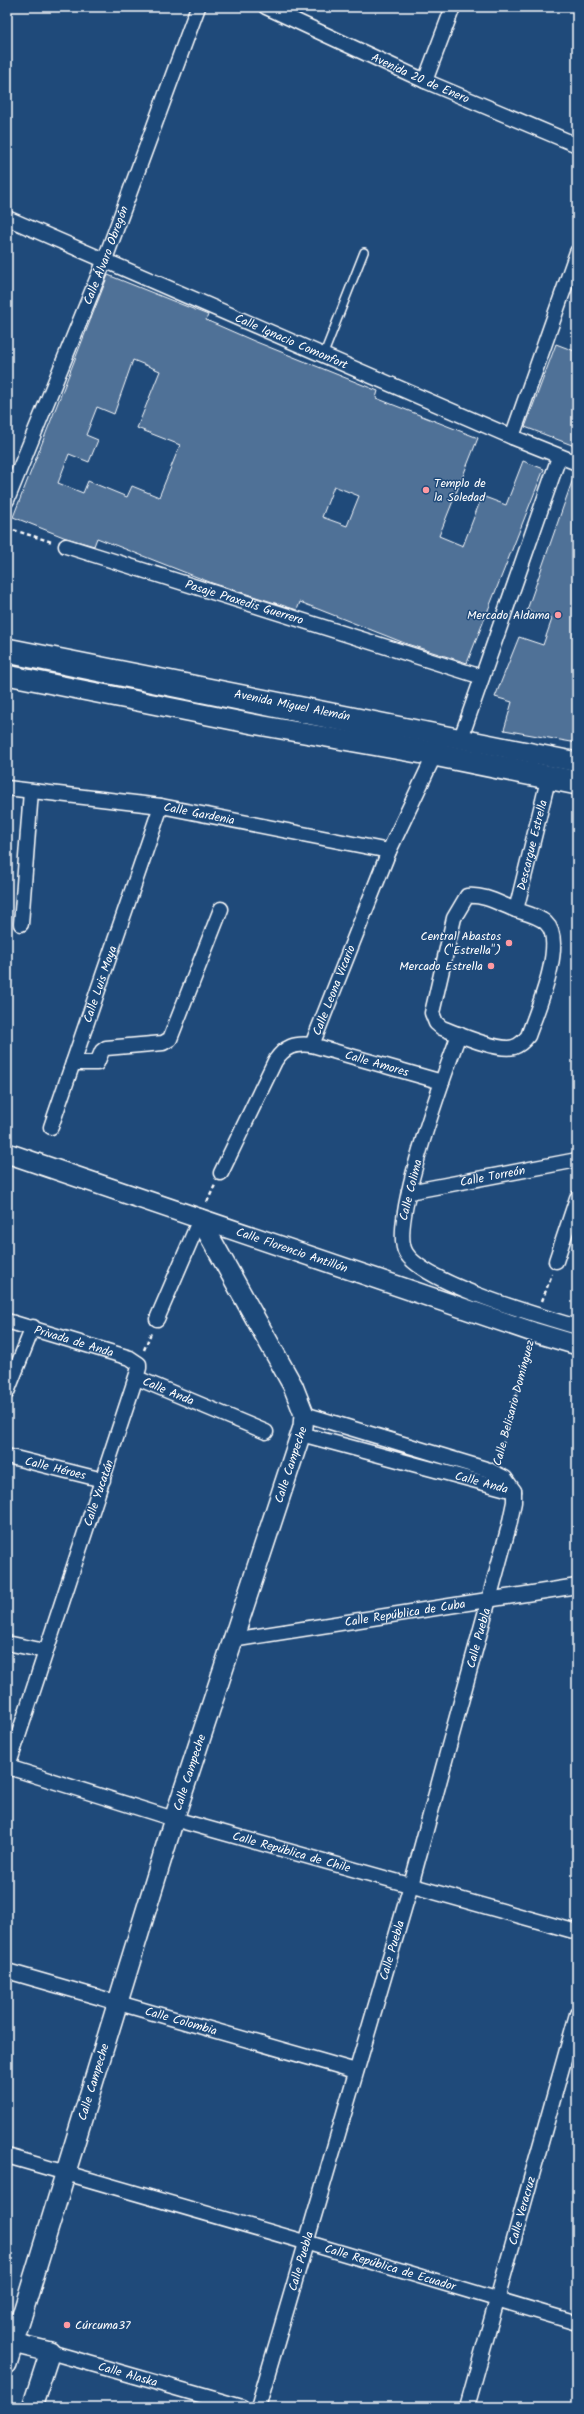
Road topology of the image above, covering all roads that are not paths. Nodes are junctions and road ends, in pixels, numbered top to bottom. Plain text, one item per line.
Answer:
1 (198, 7) edge
2 (266, 7) edge
3 (453, 7) edge
4 (425, 81) junction
5 (577, 145) edge
6 (7, 218) edge
7 (364, 252) dead end
8 (577, 252) edge
9 (104, 262) junction
10 (323, 356) junction
11 (512, 437) junction
12 (559, 457) junction
13 (577, 463) edge
14 (7, 500) edge
15 (66, 546) road end
16 (7, 648) edge
17 (7, 659) edge
18 (7, 675) edge
19 (482, 677) junction
20 (445, 744) junction
21 (577, 762) edge
22 (577, 775) edge
23 (548, 780) junction
24 (577, 785) edge
25 (7, 788) edge
26 (31, 791) junction
27 (161, 806) junction
28 (389, 850) junction
29 (221, 909) dead end
30 (516, 910) junction
31 (21, 924) dead end
32 (459, 1034) junction
33 (312, 1045) junction
34 (73, 1063) junction
35 (442, 1082) junction
36 (51, 1127) dead end
37 (7, 1152) edge
38 (577, 1160) edge
39 (220, 1173) road end
40 (408, 1192) junction
41 (577, 1198) edge
42 (200, 1219) junction
43 (556, 1261) road end
44 (157, 1319) road end
45 (7, 1321) edge
46 (535, 1324) junction
47 (33, 1327) junction
48 (577, 1327) edge
49 (577, 1345) edge
50 (139, 1364) joint
51 (137, 1378) junction
52 (7, 1392) edge
53 (304, 1414) junction
54 (266, 1432) dead end
55 (301, 1434) junction
56 (7, 1456) edge
57 (104, 1480) junction
58 (514, 1491) junction
59 (577, 1586) edge
60 (491, 1599) junction
61 (232, 1640) junction
62 (7, 1643) edge
63 (45, 1650) junction
64 (8, 1768) edge
65 (174, 1819) junction
66 (411, 1885) junction
67 (577, 1932) edge
68 (7, 1971) edge
69 (117, 2002) junction
70 (577, 2014) edge
71 (356, 2071) junction
72 (7, 2156) edge
73 (64, 2173) junction
74 (305, 2242) junction
75 (498, 2300) junction
76 (577, 2323) edge
77 (10, 2342) edge
78 (50, 2352) junction
79 (7, 2364) edge
80 (32, 2407) edge
81 (242, 2407) edge
82 (258, 2407) edge
83 (467, 2407) edge

1 - 9 street, Calle Álvaro Obregón
2 - 4 street, Avenida 20 de Enero
3 - 4 street
4 - 5 street, Avenida 20 de Enero
6 - 9 street, Calle Ignacio Comonfort
7 - 10 lane
8 - 11 street
9 - 10 street, Calle Ignacio Comonfort
9 - 14 street, Calle Álvaro Obregón
10 - 11 street, Calle Ignacio Comonfort
11 - 12 street, Calle Ignacio Comonfort
12 - 13 street, Calle Ignacio Comonfort
12 - 19 street, Calle Leona Vicario
15 - 19 street, Pasaje Praxedis Guerrero
16 - 20 street, Avenida Miguel Alemán
17 - 20 lane
18 - 20 street, Avenida Miguel Alemán
19 - 20 street, Calle Leona Vicario
20 - 21 street, Avenida Miguel Alemán
20 - 22 lane
20 - 23 street, Avenida Miguel Alemán
20 - 28 street, Calle Leona Vicario
23 - 24 street, Avenida Miguel Alemán
23 - 30 street, Descargue Estrella
25 - 26 street, Calle Gardenia
26 - 27 street, Calle Gardenia
26 - 31 street
27 - 28 street, Calle Gardenia
27 - 34 street, Calle Luis Moya
28 - 33 street, Calle Leona Vicario
29 - 34 street
30 - 32 street
30 - 32 street
32 - 35 street, Calle Colima
33 - 35 street, Calle Amores
33 - 39 street, Calle Leona Vicario
34 - 36 street, Calle Luis Moya
35 - 40 street, Calle Colima
37 - 42 street, Calle Florencio Antillón
38 - 40 street, Calle Torreón
40 - 46 street, Calle Colima
41 - 43 street
42 - 44 street
42 - 46 street, Calle Florencio Antillón
42 - 53 street, Calle Campeche
45 - 47 street, Privada de Anda
46 - 48 street, Calle Florencio Antillón
46 - 49 street, Calle Florencio Antillón
47 - 50 street, Privada de Anda
47 - 52 street
50 - 51 street, Calle Yucatán
51 - 54 street, Calle Anda
51 - 57 street, Calle Yucatán
53 - 55 street, Calle Campeche
53 - 58 street, Calle Anda
55 - 58 street, Calle Anda
55 - 61 street, Calle Campeche
56 - 57 street, Calle Héroes
57 - 63 street, Calle Yucatán
58 - 60 street, Calle Puebla
59 - 60 street, Calle República de Cuba
60 - 61 street, Calle República de Cuba
60 - 66 street, Calle Puebla
61 - 65 street, Calle Campeche
62 - 63 street
63 - 64 street, Calle Yucatán
64 - 65 street, Calle República de Chile
65 - 66 street, Calle República de Chile
65 - 69 street, Calle Campeche
66 - 67 street, Calle República de Chile
66 - 71 street, Calle Puebla
68 - 69 street, Calle Colombia
69 - 71 street, Calle Colombia
69 - 73 street, Calle Campeche
70 - 75 street, Calle Veracruz
71 - 74 street, Calle Puebla
72 - 73 street, Calle República de Ecuador
73 - 74 street, Calle República de Ecuador
73 - 77 street, Calle Campeche
74 - 75 street, Calle República de Ecuador
74 - 82 street, Calle Puebla
75 - 76 street, Calle República de Ecuador
75 - 83 street, Calle Veracruz
77 - 78 street, Calle Alaska
77 - 79 street, Calle Campeche
78 - 80 street
78 - 81 street, Calle Alaska

